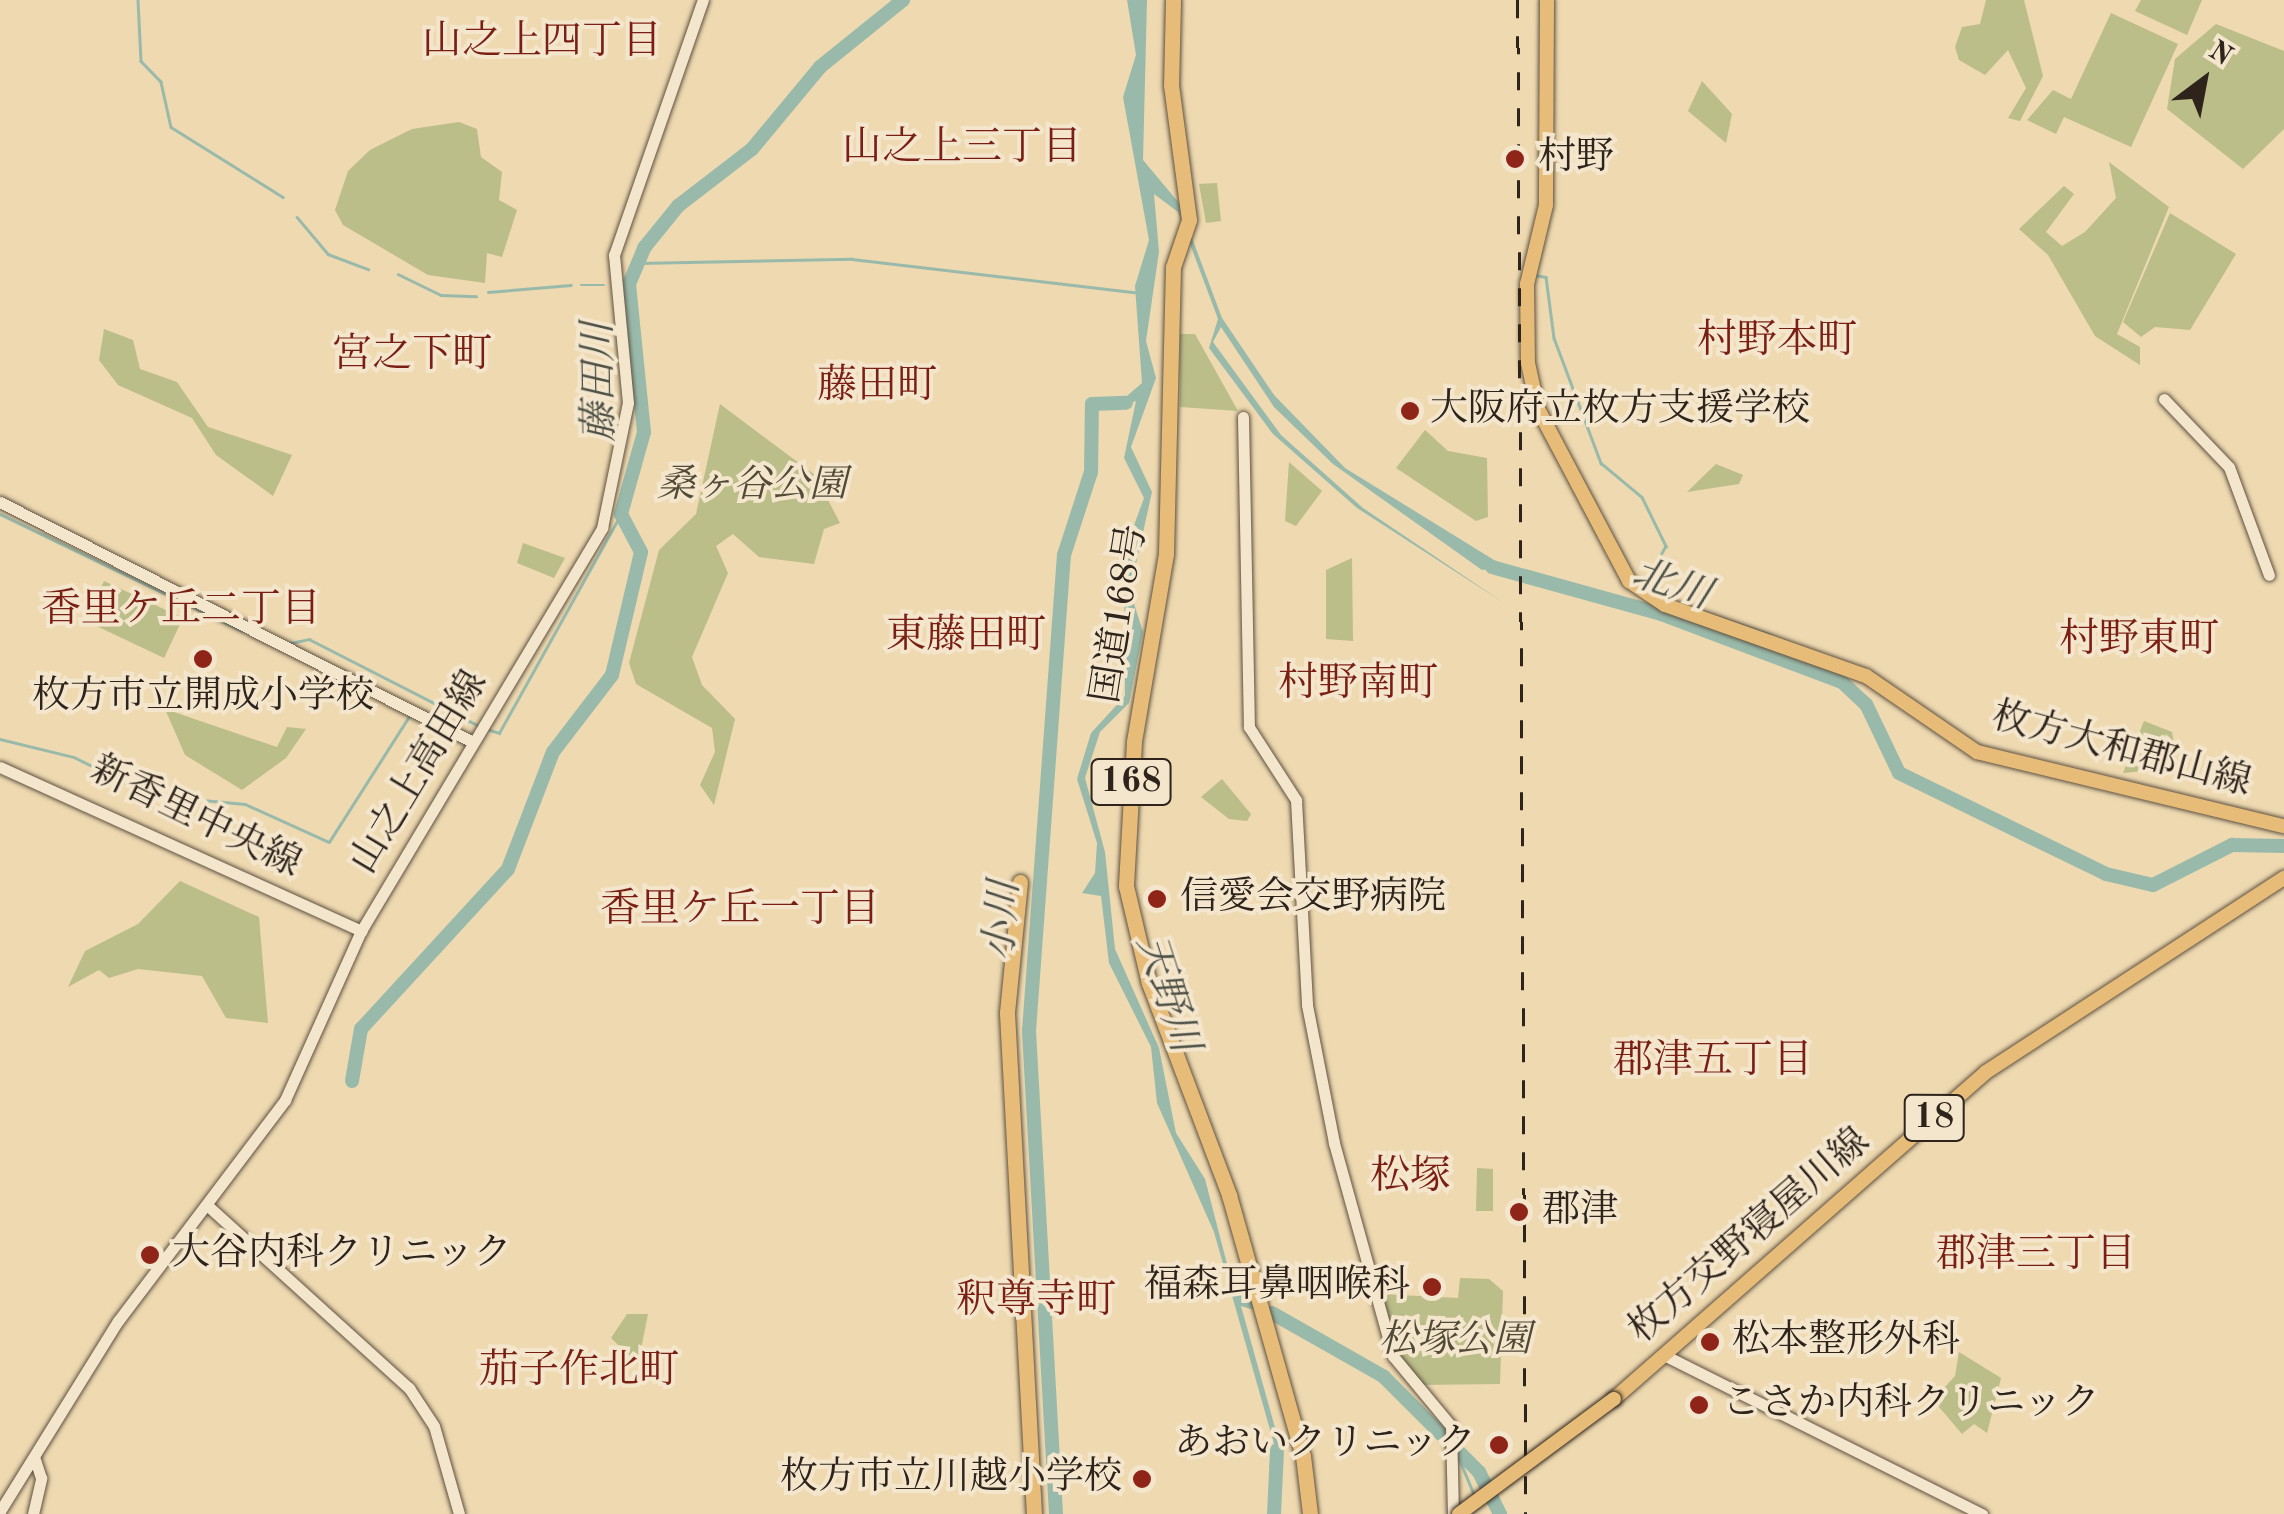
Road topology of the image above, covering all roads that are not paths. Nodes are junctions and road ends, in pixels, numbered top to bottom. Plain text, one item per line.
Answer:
1 (703, 0) edge
2 (1173, 0) edge
3 (1547, 0) edge
4 (2164, 399) dead end
5 (1243, 417) dead end
6 (0, 502) edge
7 (2268, 575) dead end
8 (479, 732) junction
9 (0, 766) edge
10 (2284, 826) edge
11 (2284, 878) edge
12 (362, 931) junction
13 (207, 1206) junction
14 (1664, 1355) junction
15 (34, 1458) junction
16 (0, 1511) edge
17 (33, 1514) edge
18 (460, 1514) edge
19 (1034, 1514) edge
20 (1044, 1514) edge
21 (1310, 1514) edge
22 (1456, 1514) edge
23 (1982, 1514) edge

1 - 8 street, 山之上高田線
2 - 21 highway, 国道168号 / 168
3 - 10 main road, 枚方大和郡山線
4 - 7 street
5 - 22 street
6 - 8 street
8 - 12 street, 山之上高田線
9 - 12 street, 新香里中央線
11 - 14 main road, 枚方交野寝屋川線 / 18
12 - 13 street, 山之上高田線
13 - 15 street, 山之上高田線
13 - 18 street
14 - 22 main road, 枚方交野寝屋川線 / 18, bridge
14 - 23 street
15 - 16 street, 山之上高田線
15 - 17 street
19 - 20 highway

